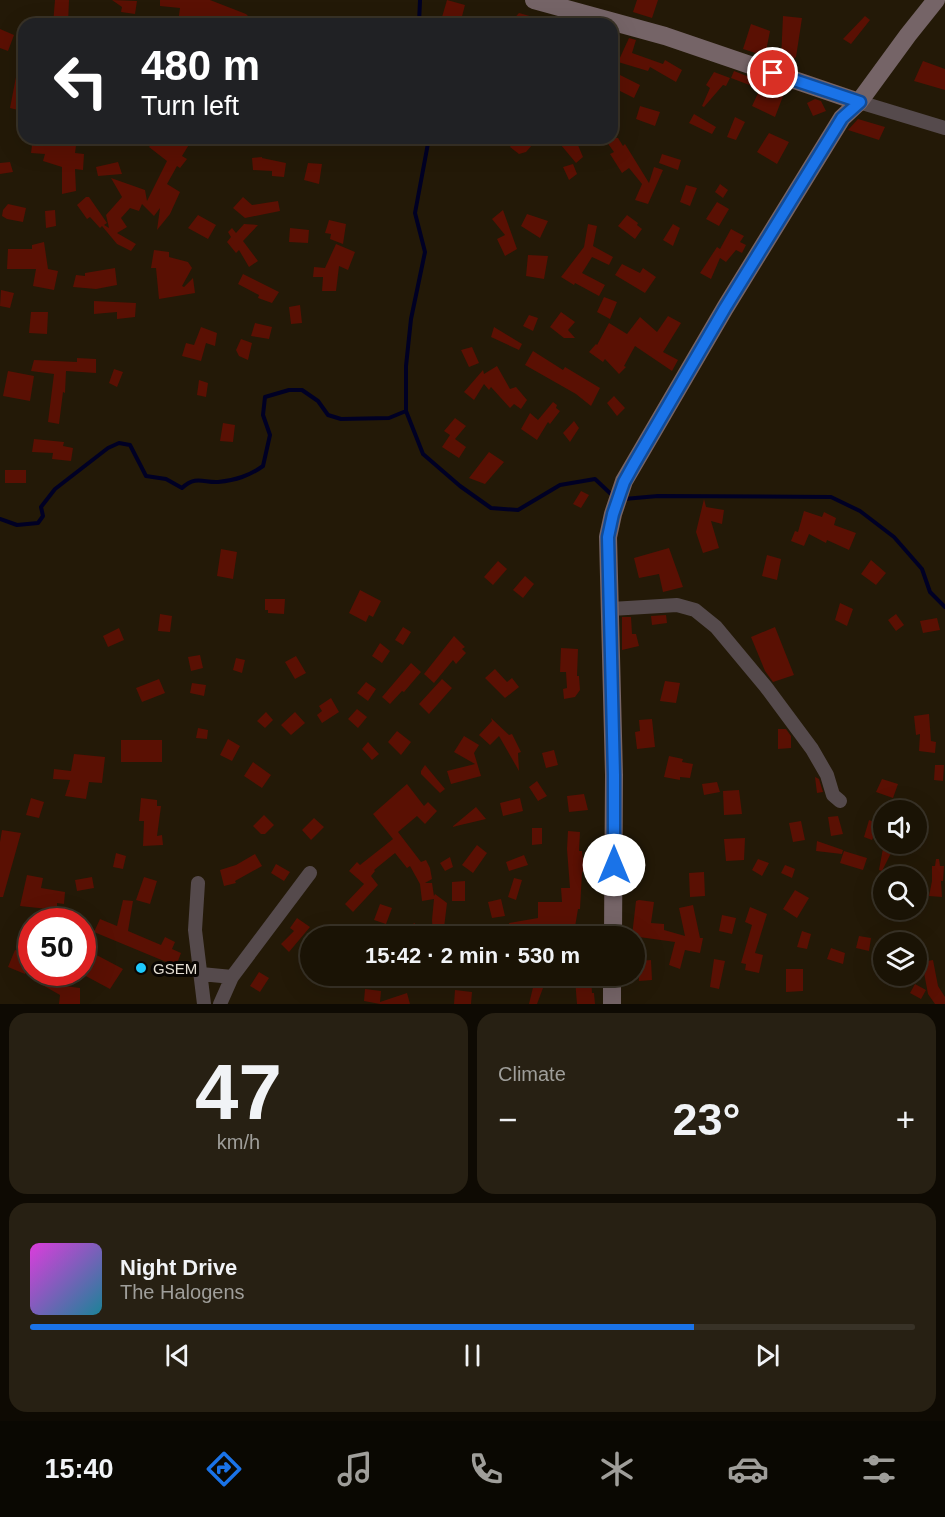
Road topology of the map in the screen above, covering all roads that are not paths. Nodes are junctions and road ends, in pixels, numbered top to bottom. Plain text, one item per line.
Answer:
1 (534, 0) edge
2 (936, 0) edge
3 (600, 18) edge
4 (618, 23) edge
5 (860, 102) junction
6 (945, 128) edge
7 (611, 609) junction
8 (840, 801) dead end
9 (310, 873) dead end
10 (198, 883) dead end
11 (613, 926) edge
12 (201, 974) junction
13 (232, 977) junction
14 (612, 986) edge
15 (204, 1004) edge
16 (220, 1004) edge
17 (612, 1004) edge

1 - 3 main road
2 - 5 main road
4 - 5 main road
5 - 6 street
5 - 7 main road
7 - 8 street
7 - 11 main road
9 - 13 street
10 - 12 street
12 - 13 street
12 - 15 street
13 - 16 street
14 - 17 main road

